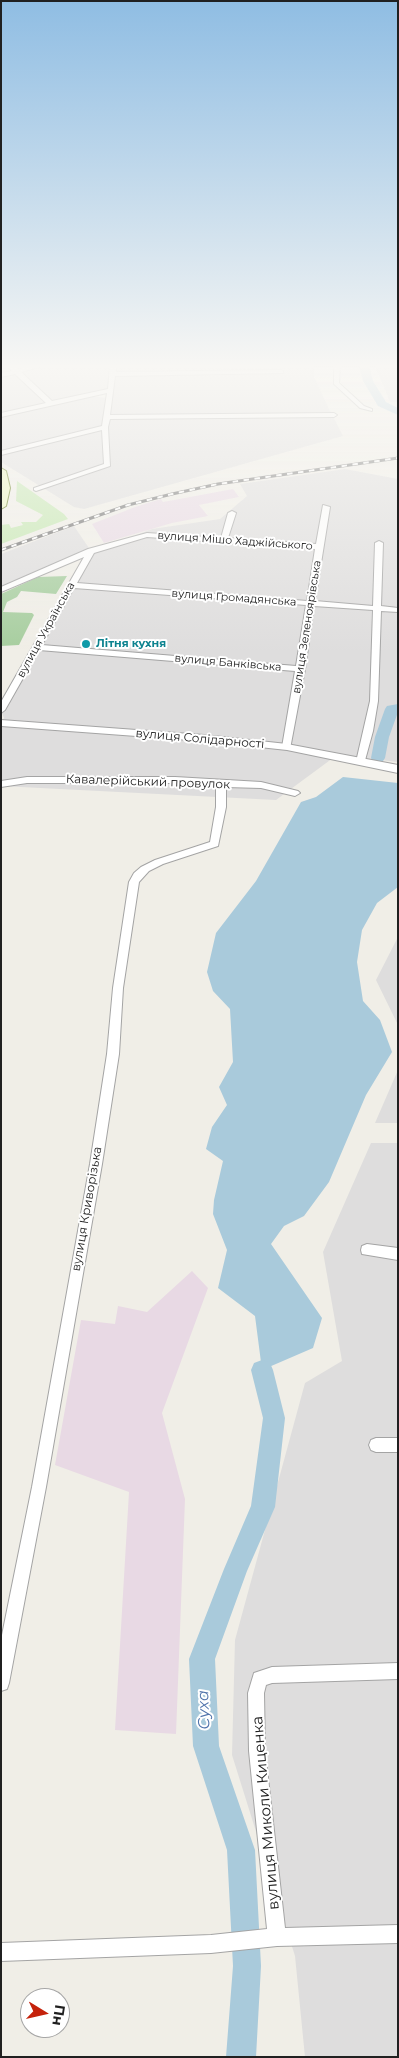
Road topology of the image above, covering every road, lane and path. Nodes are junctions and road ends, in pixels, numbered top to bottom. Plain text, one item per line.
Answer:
1 (108, 462) edge
2 (1, 471) edge
3 (36, 489) dead end
4 (1, 506) edge
5 (326, 507) dead end
6 (232, 513) dead end
7 (224, 540) junction
8 (378, 543) dead end
9 (320, 547) junction
10 (91, 551) junction
11 (71, 586) junction
12 (1, 590) edge
13 (311, 604) junction
14 (378, 609) junction
15 (398, 610) edge
16 (36, 647) junction
17 (301, 669) junction
18 (1, 710) edge
19 (1, 723) edge
20 (287, 747) junction
21 (361, 762) junction
22 (398, 769) edge
23 (1, 784) edge
24 (221, 784) junction
25 (295, 793) dead end
26 (368, 1250) dead end
27 (398, 1254) edge
28 (398, 1444) edge
29 (376, 1445) dead end
30 (398, 1671) edge
31 (1, 1683) edge
32 (398, 1934) edge
33 (277, 1937) junction
34 (1, 1952) edge

1 - 3 street
2 - 4 main road
5 - 9 street, вулиця Зеленоярівська
6 - 7 street
7 - 9 street, вулиця Мішо Хаджійського
7 - 10 street, вулиця Мішо Хаджійського
8 - 14 street
9 - 13 street, вулиця Зеленоярівська
10 - 11 street, вулиця Українська
10 - 12 street, вулиця Мішо Хаджійського
11 - 13 street, вулиця Громадянська
11 - 16 street, вулиця Українська
13 - 14 street, вулиця Громадянська
13 - 17 street, вулиця Зеленоярівська
14 - 15 street, вулиця Громадянська
14 - 21 street
16 - 17 street, вулиця Банківська
16 - 18 street, вулиця Українська
17 - 20 street, вулиця Зеленоярівська
19 - 20 street, вулиця Солідарності
20 - 21 street, вулиця Солідарності
21 - 22 street, вулиця Солідарності
23 - 24 street, Кавалерійський провулок
24 - 25 street, Кавалерійський провулок
24 - 31 street, вулиця Криворізька
26 - 27 street
28 - 29 street
30 - 33 street, вулиця Миколи Киценка
32 - 33 street
33 - 34 street

